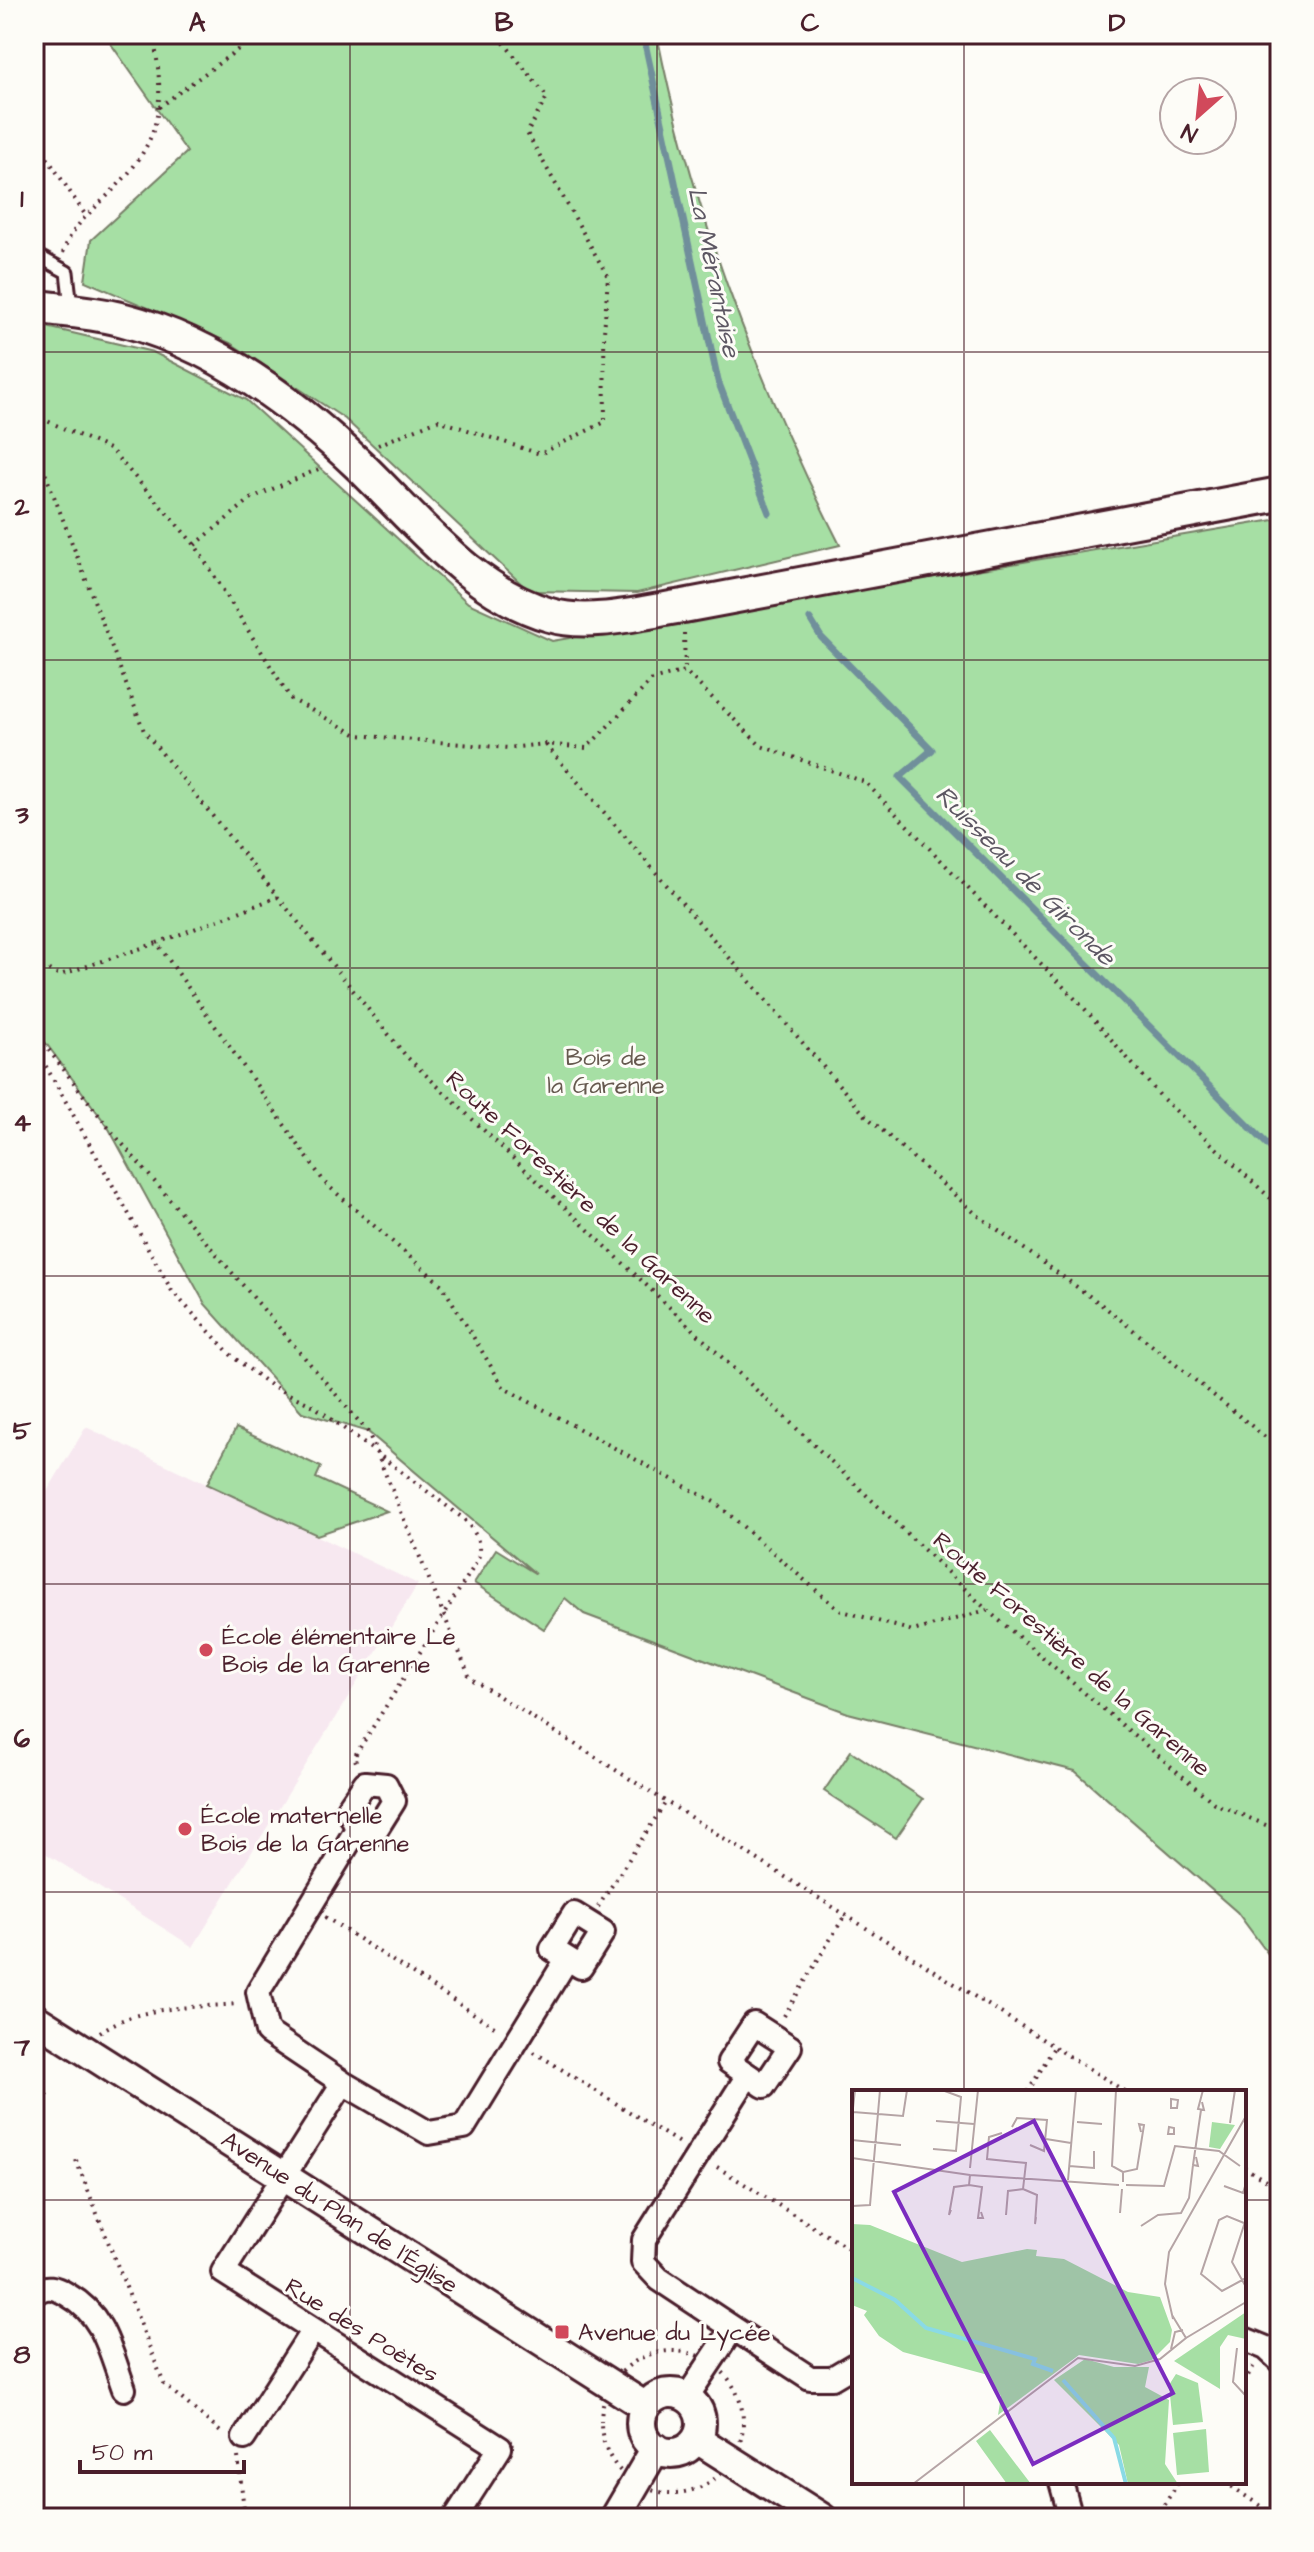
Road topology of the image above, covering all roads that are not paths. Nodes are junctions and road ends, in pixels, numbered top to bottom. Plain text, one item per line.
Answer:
1 (34, 254) edge
2 (34, 306) edge
3 (72, 312) junction
4 (1280, 494) edge
5 (357, 1829) junction
6 (588, 1922) road end
7 (34, 2018) edge
8 (772, 2035) road end
9 (343, 2083) junction
10 (284, 2175) junction
11 (34, 2294) edge
12 (733, 2328) junction
13 (313, 2330) junction
14 (1246, 2340) edge
15 (1280, 2361) edge
16 (852, 2366) edge
17 (124, 2389) dead end
18 (687, 2397) junction
19 (646, 2407) junction
20 (697, 2439) junction
21 (235, 2442) road end
22 (656, 2448) junction
23 (1062, 2484) edge
24 (455, 2518) edge
25 (615, 2518) edge
26 (822, 2518) edge
27 (1071, 2518) edge

1 - 3 lane
2 - 3 main road
3 - 4 main road
5 - 5 street
5 - 9 street
6 - 9 street
7 - 10 street, Avenue du Plan de l'Église
8 - 12 street
9 - 10 street
10 - 13 street, Rue des Poètes
10 - 19 street, Avenue du Plan de l'Église
11 - 17 street
12 - 16 street
12 - 18 street
13 - 21 street
13 - 24 street, Rue des Poètes
14 - 15 street
18 - 19 street
18 - 20 street
19 - 22 street
20 - 22 street
20 - 26 street
22 - 25 street
23 - 27 street

